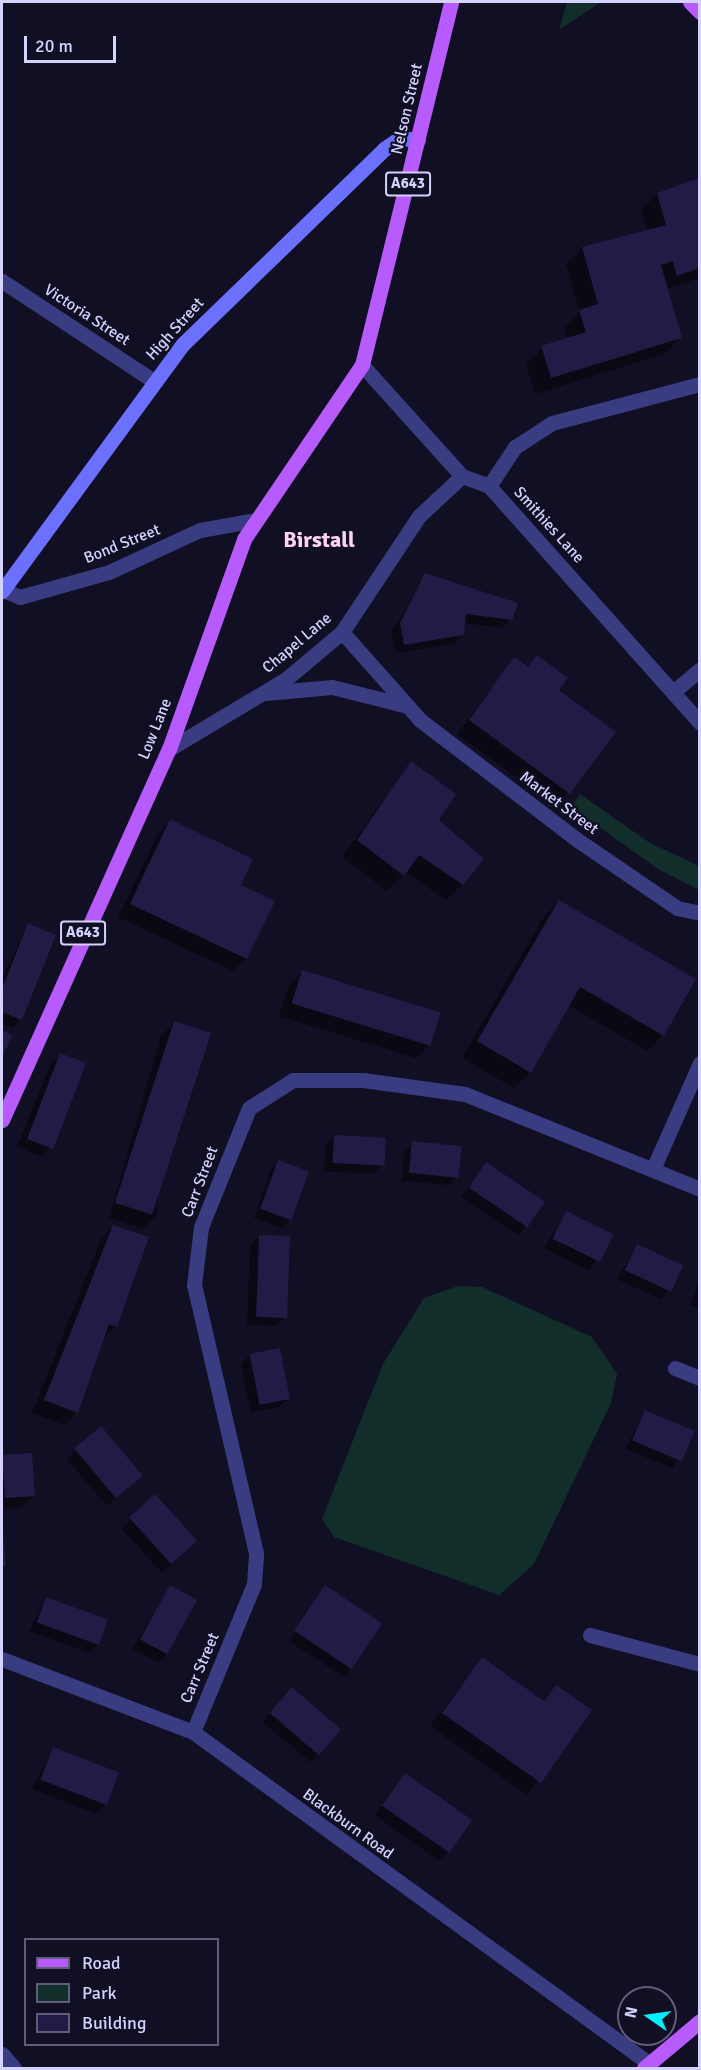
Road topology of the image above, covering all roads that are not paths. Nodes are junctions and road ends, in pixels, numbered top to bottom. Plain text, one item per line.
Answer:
1 (451, 2) edge
2 (690, 2) edge
3 (699, 12) edge
4 (418, 140) junction
5 (2, 280) edge
6 (362, 365) junction
7 (152, 380) junction
8 (699, 384) edge
9 (462, 476) junction
10 (489, 486) junction
11 (256, 520) junction
12 (2, 591) edge
13 (342, 632) junction
14 (699, 669) edge
15 (673, 692) junction
16 (263, 693) junction
17 (407, 706) junction
18 (699, 723) edge
19 (169, 748) junction
20 (699, 914) edge
21 (699, 1062) edge
22 (2, 1120) edge
23 (653, 1169) junction
24 (699, 1189) edge
25 (675, 1368) dead end
26 (699, 1378) edge
27 (590, 1635) dead end
28 (2, 1659) edge
29 (699, 1664) edge
30 (193, 1732) junction
31 (699, 2021) edge
32 (2, 2054) edge
33 (647, 2066) edge
34 (14, 2068) edge

1 - 4 main road, Nelson Street / A643
2 - 3 main road
4 - 6 main road, Nelson Street / A643
4 - 7 main road, High Street
5 - 7 street, Victoria Street
6 - 9 street, Smithies Lane
6 - 11 main road, Low Lane / A643
7 - 12 main road, High Street
8 - 10 street
9 - 10 street, Smithies Lane
9 - 13 street, Chapel Lane
10 - 15 street, Smithies Lane
11 - 12 street, Bond Street
11 - 19 main road, Low Lane / A643
13 - 16 street, Chapel Lane
13 - 17 street, Market Street
14 - 15 street
15 - 18 street, Smithies Lane
16 - 17 street, Market Street
16 - 19 street, Chapel Lane
17 - 20 street, Market Street
19 - 22 main road, Low Lane / A643
21 - 23 street
23 - 24 street, Carr Street
23 - 30 street, Carr Street
25 - 26 street
27 - 29 street
28 - 30 street, Blackburn Road
30 - 33 street, Blackburn Road
31 - 33 main road
32 - 34 street

